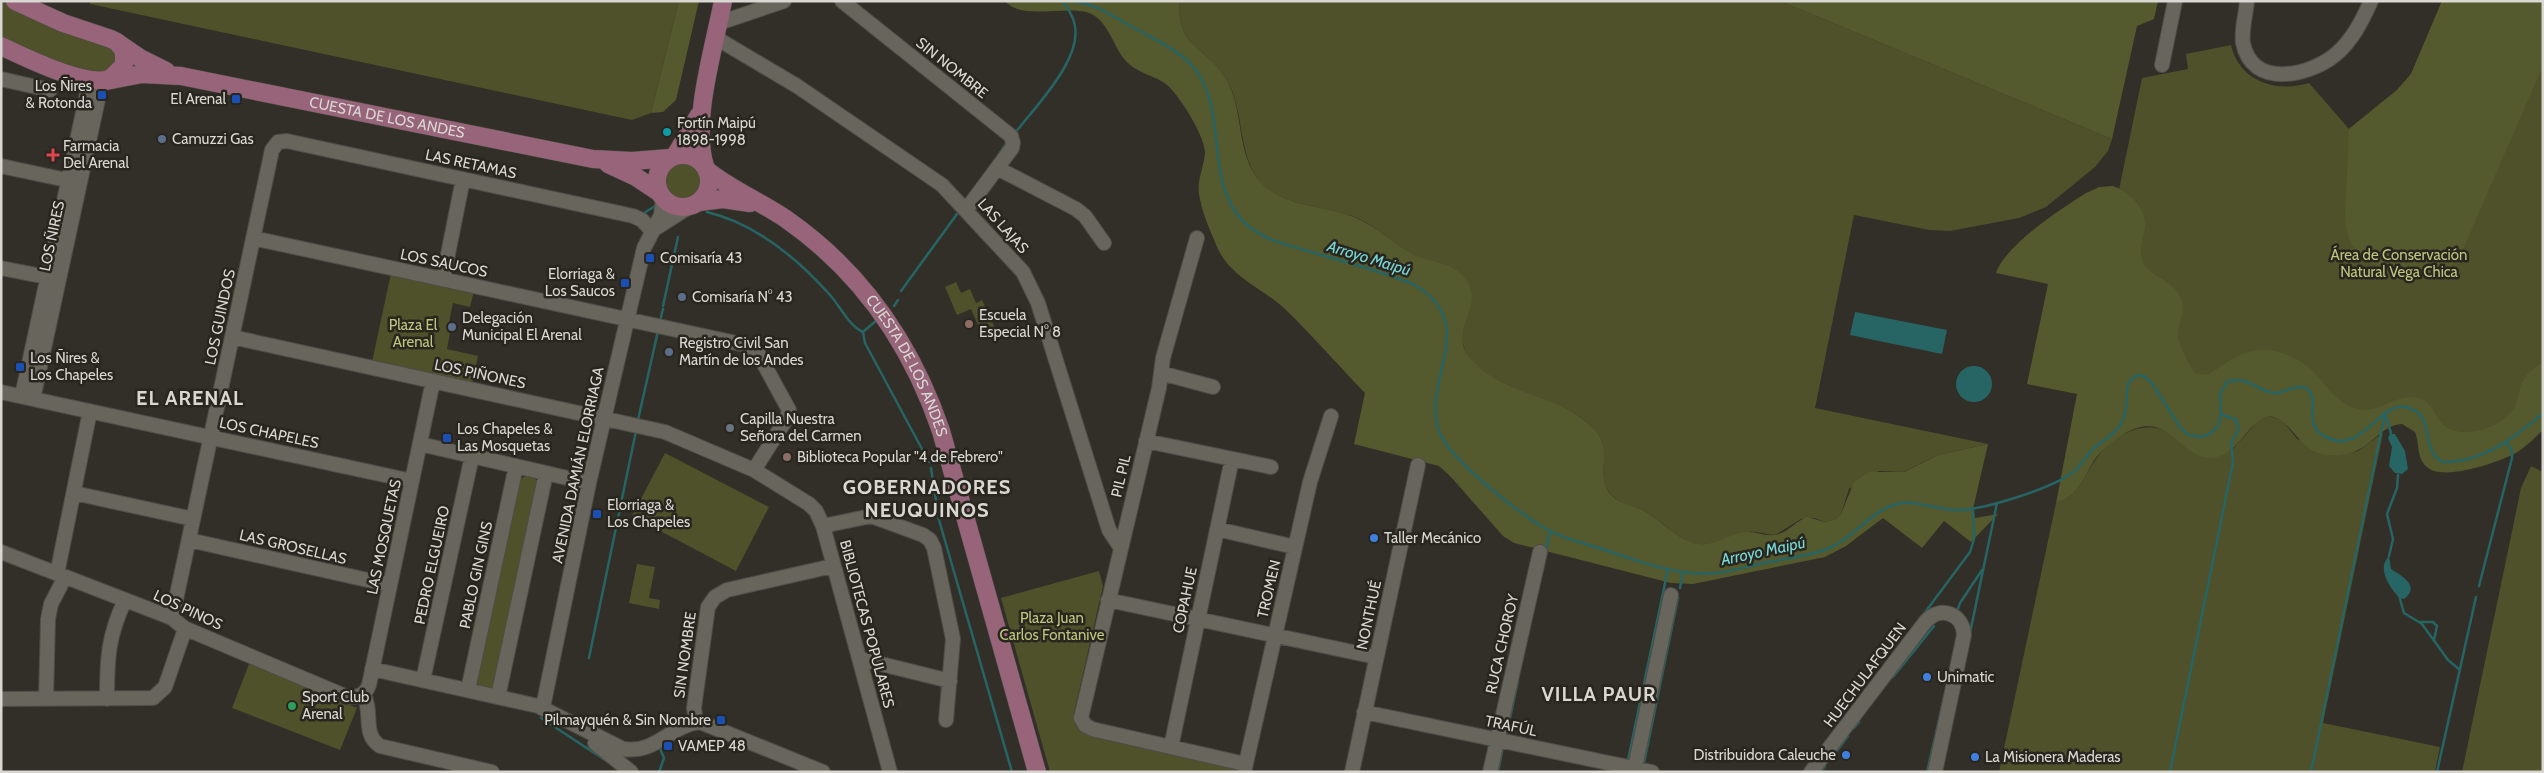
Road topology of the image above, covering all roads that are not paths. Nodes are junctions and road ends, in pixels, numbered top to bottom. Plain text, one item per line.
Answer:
1 (723, 1) edge
2 (784, 1) edge
3 (842, 1) edge
4 (2175, 1) edge
5 (2247, 1) edge
6 (2371, 1) edge
7 (19, 3) edge
8 (718, 31) junction
9 (117, 42) junction
10 (1, 46) edge
11 (2162, 65) dead end
12 (181, 76) junction
13 (1, 79) edge
14 (99, 80) junction
15 (50, 90) dead end
16 (703, 108) junction
17 (278, 142) joint
18 (672, 157) junction
19 (593, 159) junction
20 (1, 166) edge
21 (997, 168) junction
22 (707, 169) junction
23 (463, 179) junction
24 (74, 181) junction
25 (662, 195) junction
26 (694, 204) junction
27 (766, 207) junction
28 (966, 210) junction
29 (652, 231) junction
30 (253, 238) junction
31 (1197, 238) dead end
32 (1104, 243) dead end
33 (1, 268) edge
34 (53, 279) junction
35 (443, 279) junction
36 (628, 319) junction
37 (232, 337) junction
38 (1161, 373) junction
39 (433, 381) junction
40 (1213, 387) dead end
41 (1, 392) edge
42 (28, 397) junction
43 (90, 411) junction
44 (1331, 416) dead end
45 (604, 418) junction
46 (211, 437) junction
47 (1146, 441) junction
48 (420, 444) junction
49 (472, 456) junction
50 (1232, 459) junction
51 (1418, 464) dead end
52 (516, 466) junction
53 (1271, 467) dead end
54 (754, 470) junction
55 (546, 473) junction
56 (412, 480) junction
57 (589, 483) junction
58 (74, 493) junction
59 (193, 519) junction
60 (823, 526) junction
61 (1217, 529) junction
62 (189, 540) junction
63 (1295, 547) junction
64 (1120, 548) junction
65 (1540, 552) dead end
66 (2, 554) edge
67 (834, 566) junction
68 (61, 575) junction
69 (390, 586) junction
70 (1671, 595) dead end
71 (125, 600) junction
72 (1108, 600) junction
73 (172, 618) junction
74 (1198, 620) junction
75 (186, 629) junction
76 (1275, 636) junction
77 (1376, 657) junction
78 (861, 659) junction
79 (372, 669) junction
80 (423, 680) junction
81 (950, 681) junction
82 (468, 690) junction
83 (361, 695) junction
84 (498, 697) junction
85 (1, 698) edge
86 (46, 698) junction
87 (107, 699) junction
88 (543, 708) junction
89 (1364, 712) junction
90 (566, 719) junction
91 (946, 720) dead end
92 (696, 722) junction
93 (1497, 740) junction
94 (1171, 747) junction
95 (642, 750) junction
96 (1245, 768) edge
97 (1634, 770) edge
98 (492, 772) edge
99 (632, 772) edge
100 (823, 772) edge
101 (890, 772) edge
102 (1037, 772) edge
103 (1352, 772) edge
104 (1490, 772) edge
105 (1652, 772) edge
106 (1811, 772) edge
107 (1935, 772) edge

1 - 8 main road
2 - 8 street
3 - 21 street, SIN NOMBRE
4 - 11 street
5 - 6 street
7 - 9 main road, CUESTA DE LOS ANDES
8 - 16 main road
8 - 28 street, LAS LAJAS
9 - 12 main road, CUESTA DE LOS ANDES
9 - 14 main road
10 - 14 main road
12 - 14 main road, CUESTA DE LOS ANDES
12 - 19 main road, CUESTA DE LOS ANDES
13 - 15 street
14 - 24 street, LOS ÑIRES
16 - 18 main road
16 - 22 main road
17 - 23 street, LAS RETAMAS
17 - 30 street, LOS GUINDOS
18 - 19 main road, CUESTA DE LOS ANDES
18 - 22 main road
18 - 25 main road
19 - 25 main road, CUESTA DE LOS ANDES
20 - 24 street
21 - 28 street, SIN NOMBRE
21 - 32 street
22 - 26 main road
22 - 27 main road, CUESTA DE LOS ANDES
23 - 29 street, LAS RETAMAS
23 - 35 street
24 - 34 street, LOS ÑIRES
25 - 26 main road
25 - 29 street, AVENIDA DAMIÁN ELORRIAGA
26 - 27 main road, CUESTA DE LOS ANDES
26 - 29 street
27 - 102 main road, CUESTA DE LOS ANDES
28 - 64 street, LAS LAJAS
29 - 36 street, AVENIDA DAMIÁN ELORRIAGA
30 - 35 street, LOS SAUCOS
30 - 37 street, LOS GUINDOS
31 - 38 street, PIL PIL
33 - 34 street
34 - 42 street, LOS ÑIRES
35 - 36 street, LOS SAUCOS
36 - 45 street, AVENIDA DAMIÁN ELORRIAGA
36 - 54 street, LOS SAUCOS
37 - 39 street, LOS PIÑONES
37 - 46 street, LOS GUINDOS
38 - 40 street
38 - 47 street, PIL PIL
39 - 45 street, LOS PIÑONES
39 - 48 street, LAS MOSQUETAS
41 - 42 street, LOS CHAPELES
42 - 43 street, LOS CHAPELES
43 - 46 street, LOS CHAPELES
43 - 58 street
44 - 63 street, TROMEN
45 - 54 street, BIBLIOTECAS POPULARES
45 - 57 street, AVENIDA DAMIÁN ELORRIAGA
46 - 56 street, LOS CHAPELES
46 - 59 street, LOS GUINDOS
47 - 50 street
47 - 64 street, PIL PIL
48 - 49 street
48 - 56 street, LAS MOSQUETAS
49 - 52 street
49 - 80 street, PEDRO ELGUEIRO
50 - 53 street
50 - 61 street, COPAHUE
51 - 77 street, NONTHUÉ
52 - 55 street
52 - 82 street, PABLO GIN GINS
54 - 60 street, BIBLIOTECAS POPULARES
55 - 57 street
55 - 84 street
56 - 69 street, LAS MOSQUETAS
57 - 88 street, AVENIDA DAMIÁN ELORRIAGA
58 - 59 street
58 - 68 street
59 - 62 street, LOS GUINDOS
60 - 67 street, BIBLIOTECAS POPULARES
60 - 81 street
61 - 63 street
61 - 74 street, COPAHUE
62 - 69 street, LAS GROSELLAS
62 - 73 street, LOS GUINDOS
63 - 76 street, TROMEN
64 - 72 street, PIL PIL
65 - 93 street, RUCA CHOROY
66 - 68 street, LOS PINOS
67 - 78 street, BIBLIOTECAS POPULARES
67 - 92 street, SIN NOMBRE
68 - 71 street, LOS PINOS
68 - 86 street
69 - 79 street, LAS MOSQUETAS
70 - 97 street
71 - 73 street, LOS PINOS
71 - 87 street
72 - 74 street
72 - 94 street, PIL PIL
73 - 75 street, LOS PINOS
74 - 76 street
74 - 94 street, COPAHUE
75 - 83 street, LOS PINOS
75 - 87 street
76 - 77 street
76 - 96 street, TROMEN
77 - 89 street, NONTHUÉ
78 - 81 street
78 - 101 street, BIBLIOTECAS POPULARES
79 - 80 street
79 - 83 street, LAS MOSQUETAS
80 - 82 street
81 - 91 street
82 - 84 street
83 - 98 street
84 - 88 street
85 - 86 street
86 - 87 street
88 - 90 street
89 - 93 street, TRAFÚL
89 - 103 street, NONTHUÉ
90 - 95 street
90 - 99 street
92 - 95 street
92 - 100 street
93 - 97 street, TRAFÚL
93 - 104 street, RUCA CHOROY
94 - 96 street
95 - 99 street
97 - 105 street, TRAFÚL
106 - 107 street, HUECHULAFQUEN

